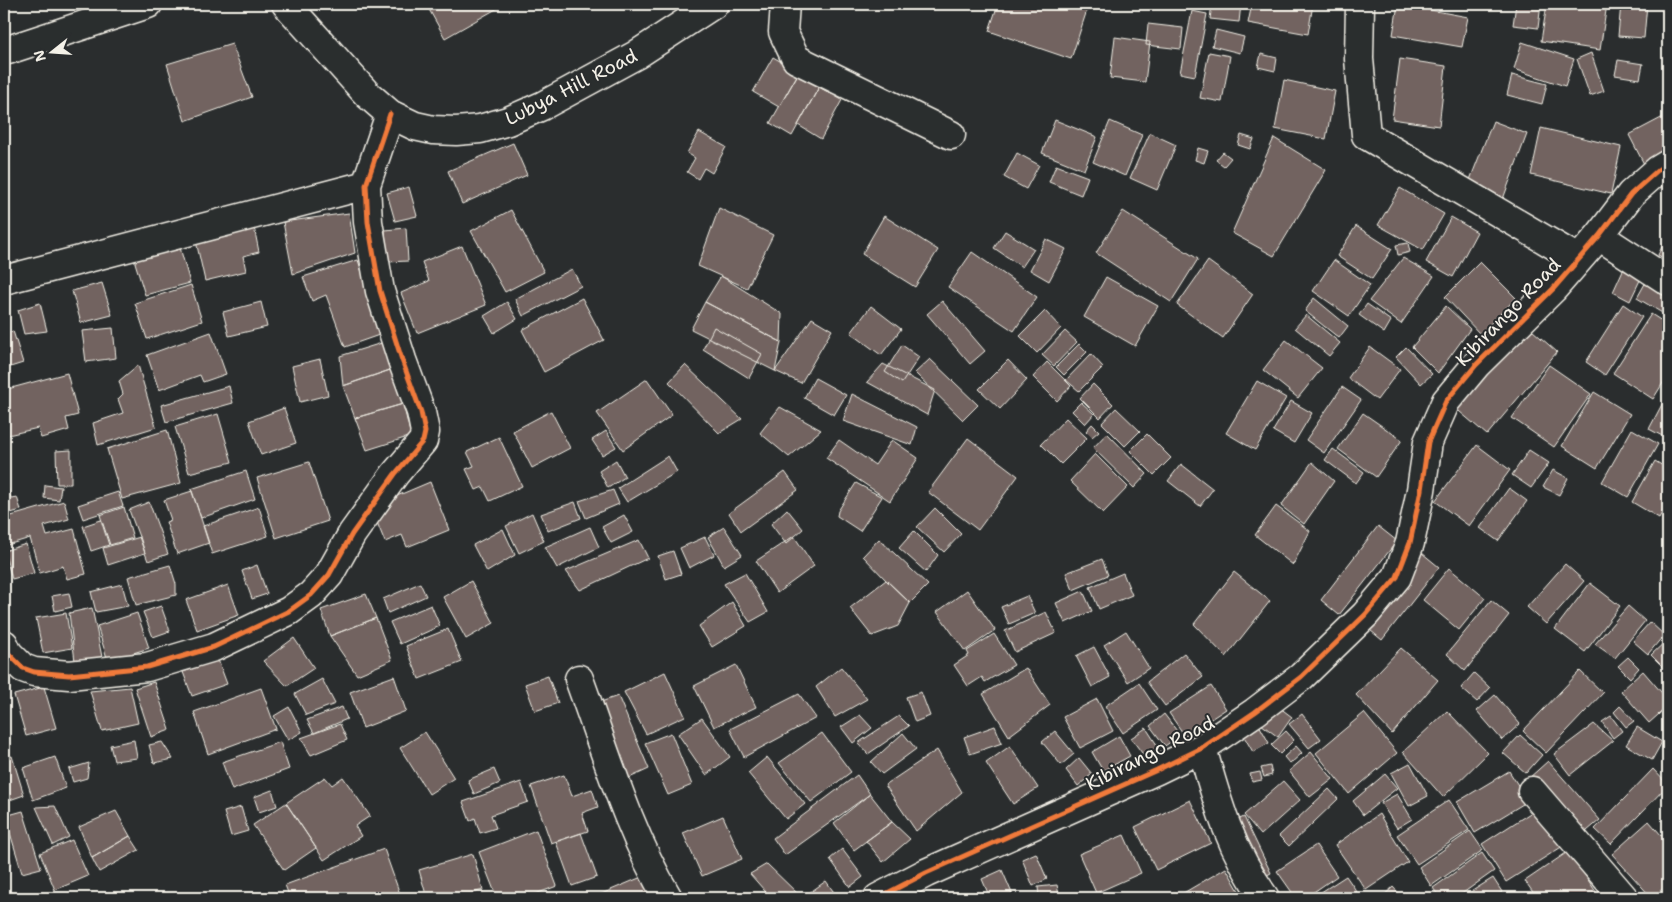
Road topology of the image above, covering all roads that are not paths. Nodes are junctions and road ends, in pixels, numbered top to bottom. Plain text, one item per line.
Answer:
1 (148, 4) edge
2 (286, 4) edge
3 (714, 4) edge
4 (785, 4) edge
5 (1360, 4) edge
6 (8, 50) dead end
7 (390, 114) junction
8 (951, 135) dead end
9 (1668, 164) edge
10 (366, 185) junction
11 (1599, 236) junction
12 (1578, 259) junction
13 (4, 280) edge
14 (1668, 282) edge
15 (4, 644) edge
16 (579, 680) dead end
17 (1202, 748) junction
18 (1532, 791) dead end
19 (668, 898) edge
20 (878, 898) edge
21 (1265, 898) edge
22 (1624, 898) edge

1 - 6 street
2 - 7 street, Lubya Hill Road
3 - 7 street, Lubya Hill Road
4 - 8 street
5 - 12 street
7 - 10 street
9 - 11 street, Kibirango Road
10 - 13 street
10 - 15 street
11 - 12 street, Kibirango Road
11 - 14 street
12 - 17 street, Kibirango Road
16 - 19 street
17 - 20 street, Kibirango Road
17 - 21 street
18 - 22 street

